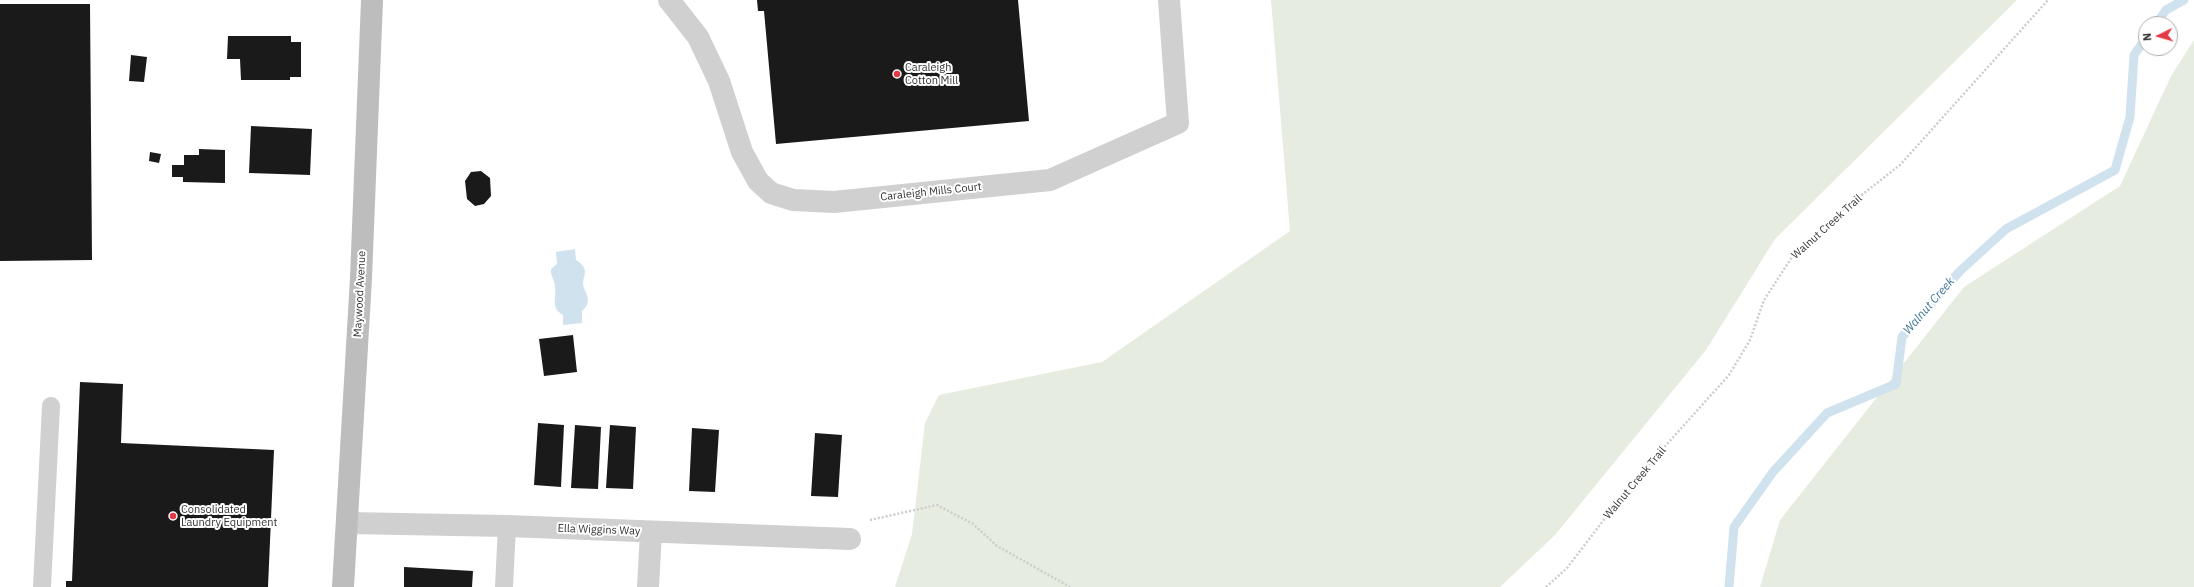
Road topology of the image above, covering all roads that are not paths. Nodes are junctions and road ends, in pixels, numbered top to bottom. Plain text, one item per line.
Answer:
1 (372, 0) edge
2 (669, 0) edge
3 (1169, 0) edge
4 (51, 406) dead end
5 (348, 523) junction
6 (507, 526) junction
7 (651, 532) junction
8 (850, 539) dead end
9 (42, 587) edge
10 (343, 587) edge
11 (504, 587) edge
12 (648, 587) edge

1 - 5 main road, Maywood Avenue
2 - 3 street, Caraleigh Mills Court
4 - 9 lane
5 - 6 street, Ella Wiggins Way
5 - 10 main road, Maywood Avenue
6 - 7 street, Ella Wiggins Way
6 - 11 lane
7 - 8 street, Ella Wiggins Way
7 - 12 street

